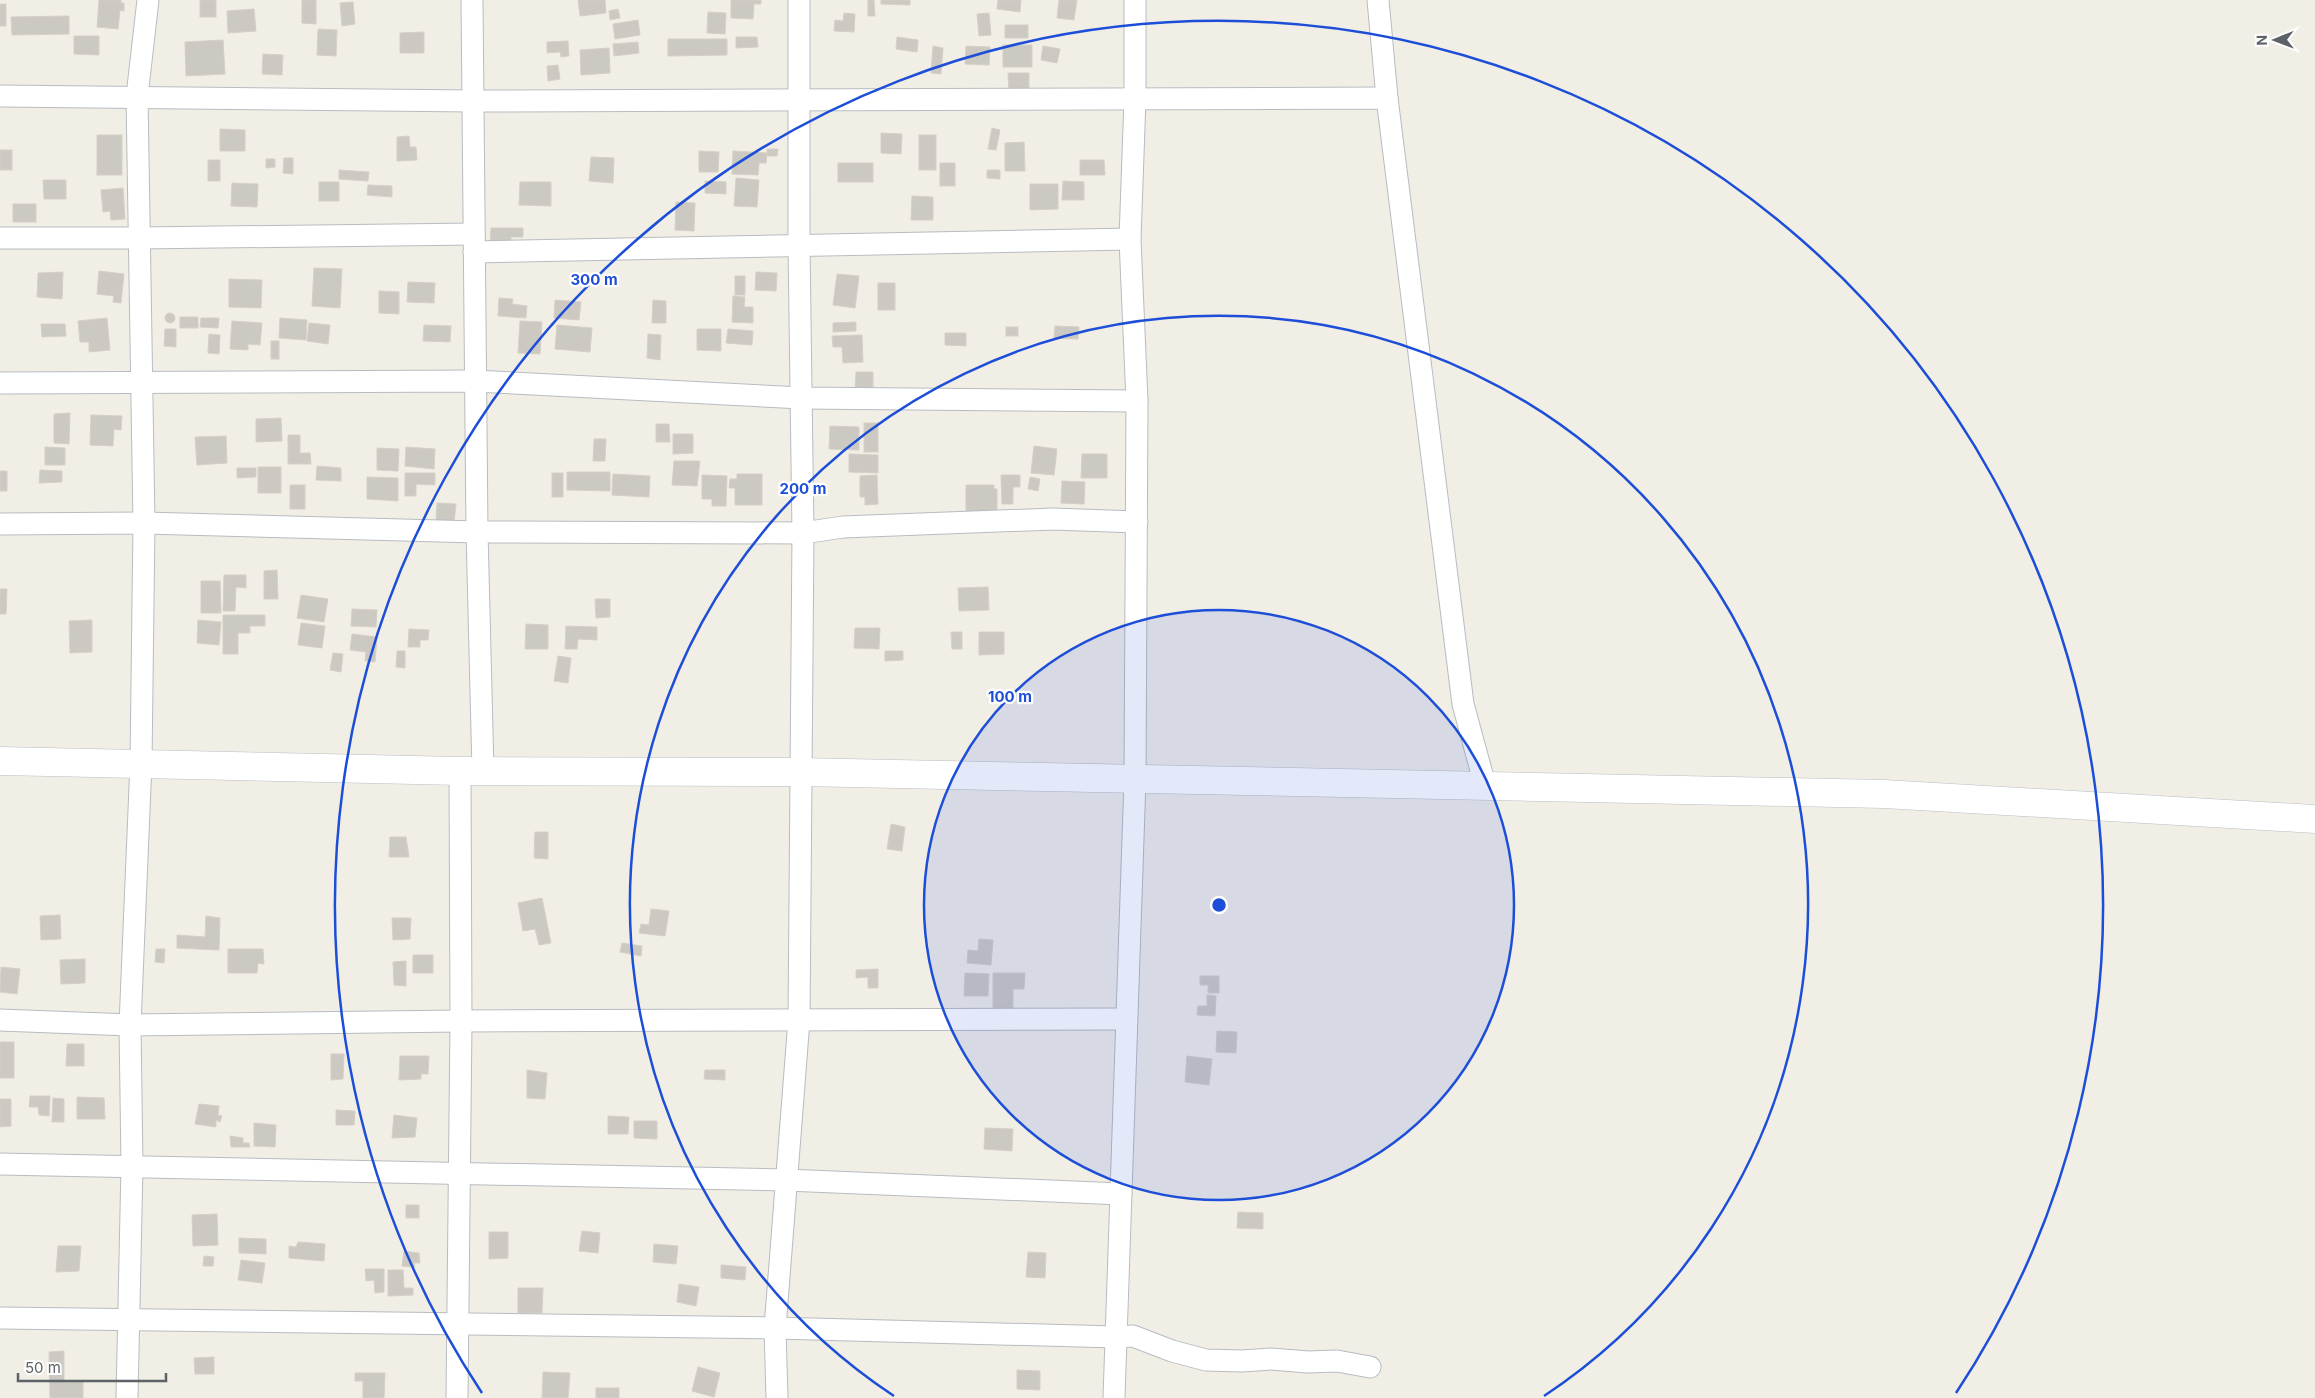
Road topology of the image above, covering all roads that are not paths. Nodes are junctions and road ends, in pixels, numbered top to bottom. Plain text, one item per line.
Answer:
1 (148, 0) edge
2 (472, 0) edge
3 (799, 0) edge
4 (1135, 0) edge
5 (1378, 0) edge
6 (0, 96) edge
7 (137, 96) junction
8 (1386, 98) junction
9 (1135, 99) junction
10 (473, 101) junction
11 (799, 101) junction
12 (0, 238) edge
13 (139, 238) junction
14 (1130, 239) junction
15 (474, 243) junction
16 (799, 245) junction
17 (475, 381) junction
18 (0, 383) edge
19 (142, 383) junction
20 (802, 398) junction
21 (1137, 401) junction
22 (1137, 522) junction
23 (144, 523) junction
24 (0, 524) edge
25 (477, 532) junction
26 (803, 533) junction
27 (0, 761) edge
28 (141, 763) junction
29 (471, 771) junction
30 (800, 772) junction
31 (1134, 780) junction
32 (1484, 785) junction
33 (2315, 819) edge
34 (1126, 1019) junction
35 (0, 1020) edge
36 (799, 1020) junction
37 (461, 1021) junction
38 (130, 1025) junction
39 (0, 1164) edge
40 (132, 1166) junction
41 (460, 1174) junction
42 (786, 1180) junction
43 (1121, 1194) junction
44 (0, 1318) edge
45 (130, 1320) junction
46 (458, 1325) junction
47 (775, 1328) junction
48 (1116, 1337) junction
49 (1370, 1367) dead end
50 (127, 1398) edge
51 (457, 1398) edge
52 (777, 1398) edge
53 (1114, 1398) edge

1 - 7 street
2 - 10 street
3 - 11 street
4 - 9 street
5 - 8 street
6 - 7 street
7 - 10 street
7 - 13 street
8 - 9 street
8 - 32 street
9 - 11 street
9 - 14 street
10 - 11 street
10 - 15 street
11 - 16 street
12 - 13 street
13 - 15 street
13 - 19 street
14 - 16 street
14 - 21 street
15 - 16 street
15 - 17 street
16 - 20 street
17 - 19 street
17 - 20 street
17 - 25 street
18 - 19 street
19 - 23 street
20 - 21 street
20 - 26 street
21 - 22 street
22 - 26 street
22 - 31 street
23 - 24 street
23 - 25 street
23 - 28 street
25 - 26 street
25 - 29 street
26 - 30 street
27 - 28 street
28 - 29 street
28 - 38 street
29 - 30 street
29 - 37 street
30 - 31 street
30 - 36 street
31 - 32 street
31 - 34 street
32 - 33 street
34 - 36 street
34 - 43 street
35 - 38 street
36 - 37 street
36 - 42 street
37 - 38 street
37 - 41 street
38 - 40 street
39 - 40 street
40 - 41 street
40 - 45 street
41 - 42 street
41 - 46 street
42 - 43 street
42 - 47 street
43 - 48 street
44 - 45 street
45 - 46 street
45 - 50 street
46 - 47 street
46 - 51 street
47 - 48 street
47 - 52 street
48 - 49 street
48 - 53 street

